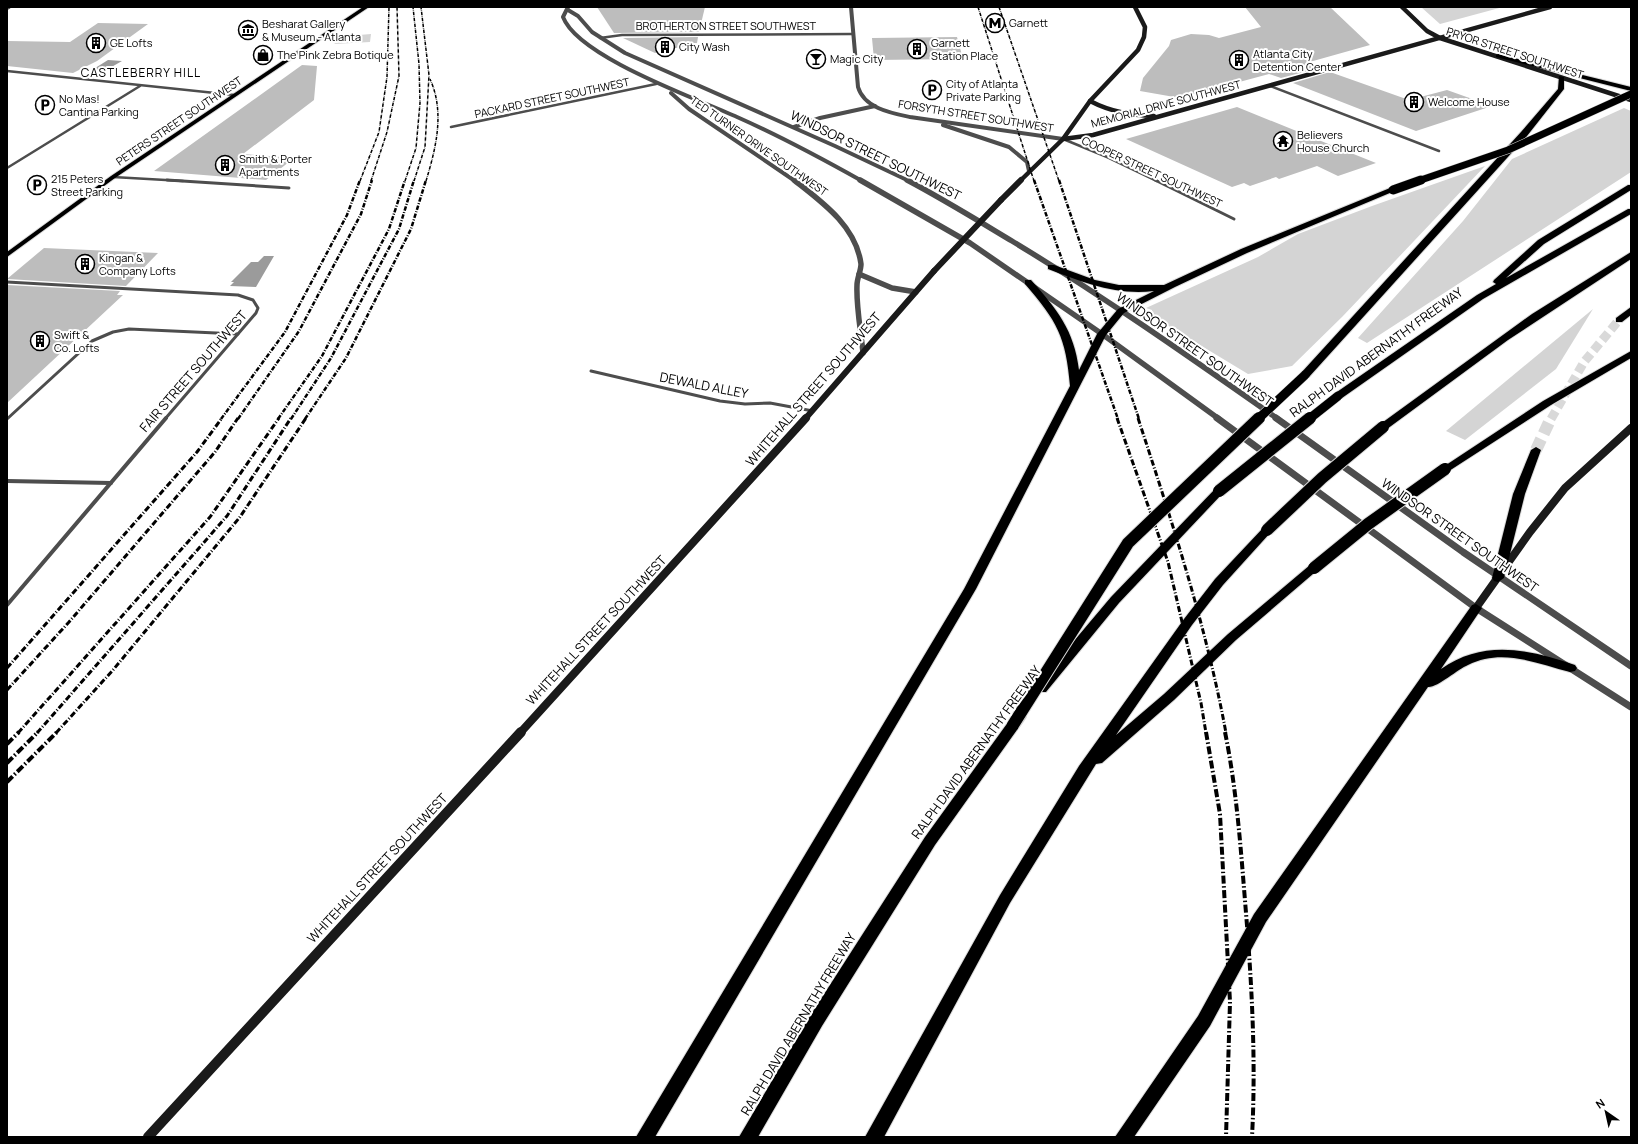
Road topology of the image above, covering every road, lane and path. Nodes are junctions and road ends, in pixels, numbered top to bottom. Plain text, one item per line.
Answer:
1 (366, 7) edge
2 (851, 7) edge
3 (1135, 7) edge
4 (1402, 7) edge
5 (1550, 7) edge
6 (568, 8) edge
7 (852, 34) junction
8 (600, 38) junction
9 (1440, 38) junction
10 (594, 39) dead end
11 (588, 40) dead end
12 (582, 41) junction
13 (1498, 56) junction
14 (7, 71) edge
15 (1561, 77) junction
16 (656, 84) junction
17 (141, 85) junction
18 (1270, 86) junction
19 (1631, 89) edge
20 (670, 91) junction
21 (1631, 94) edge
22 (234, 95) junction
23 (1631, 100) edge
24 (1090, 101) junction
25 (741, 104) joint
26 (875, 106) junction
27 (1161, 116) junction
28 (922, 119) junction
29 (451, 127) dead end
30 (794, 127) junction
31 (1063, 139) junction
32 (1439, 151) dead end
33 (7, 168) edge
34 (1029, 171) junction
35 (113, 177) junction
36 (1631, 187) edge
37 (288, 188) dead end
38 (1631, 211) edge
39 (1234, 219) dead end
40 (7, 255) edge
41 (1631, 255) edge
42 (1052, 267) junction
43 (859, 274) junction
44 (7, 282) edge
45 (1028, 282) junction
46 (1172, 285) junction
47 (916, 292) junction
48 (1480, 297) junction
49 (1631, 310) edge
50 (1121, 311) junction
51 (1619, 320) tunnel mouth
52 (238, 334) junction
53 (1102, 334) junction
54 (863, 353) junction
55 (1631, 354) edge
56 (591, 371) dead end
57 (1075, 387) junction
58 (813, 411) junction
59 (7, 419) edge
60 (1631, 428) edge
61 (1536, 450) tunnel mouth
62 (7, 481) edge
63 (111, 483) junction
64 (1498, 578) junction
65 (9, 599) edge
66 (7, 605) edge
67 (1476, 608) junction
68 (1631, 666) edge
69 (1570, 668) junction
70 (1419, 691) junction
71 (1631, 707) edge
72 (1013, 726) junction
73 (1084, 770) junction
74 (148, 1137) edge
75 (645, 1137) edge
76 (748, 1137) edge
77 (874, 1137) edge
78 (1124, 1137) edge

1 - 22 main road, PETERS STREET SOUTHWEST
2 - 7 street, FORSYTH STREET SOUTHWEST
3 - 24 main road, WHITEHALL STREET SOUTHWEST
4 - 9 main road, PRYOR STREET SOUTHWEST
5 - 9 main road, MEMORIAL DRIVE SOUTHWEST
6 - 8 street, TED TURNER DRIVE SOUTHWEST
6 - 12 street, TED TURNER DRIVE SOUTHWEST
7 - 8 street, BROTHERTON STREET SOUTHWEST
7 - 26 street, FORSYTH STREET SOUTHWEST
8 - 10 street
8 - 25 street, TED TURNER DRIVE SOUTHWEST
9 - 13 main road, PRYOR STREET SOUTHWEST
9 - 18 main road, MEMORIAL DRIVE SOUTHWEST
11 - 12 street
12 - 16 street, TED TURNER DRIVE SOUTHWEST
13 - 15 main road, PRYOR STREET SOUTHWEST
13 - 19 highway
14 - 17 street
15 - 23 main road, PRYOR STREET SOUTHWEST
15 - 72 highway, bridge
16 - 20 street, TED TURNER DRIVE SOUTHWEST
16 - 29 street, PACKARD STREET SOUTHWEST
17 - 22 street
17 - 33 street
18 - 27 main road, MEMORIAL DRIVE SOUTHWEST
18 - 32 street
20 - 43 street, TED TURNER DRIVE SOUTHWEST
20 - 45 street, TED TURNER DRIVE SOUTHWEST
21 - 46 highway, bridge
22 - 35 main road, PETERS STREET SOUTHWEST
24 - 27 main road
24 - 31 main road, WHITEHALL STREET SOUTHWEST
25 - 30 street, WINDSOR STREET SOUTHWEST
26 - 28 street, FORSYTH STREET SOUTHWEST
26 - 30 street
27 - 31 main road, MEMORIAL DRIVE SOUTHWEST
28 - 31 street, FORSYTH STREET SOUTHWEST
28 - 34 street
30 - 42 street, WINDSOR STREET SOUTHWEST
31 - 34 main road, WHITEHALL STREET SOUTHWEST
31 - 39 street, COOPER STREET SOUTHWEST
34 - 47 main road, WHITEHALL STREET SOUTHWEST, bridge
35 - 37 street
35 - 40 main road, PETERS STREET SOUTHWEST
36 - 48 highway
38 - 48 highway, RALPH DAVID ABERNATHY FREEWAY
41 - 73 highway, bridge
42 - 46 highway
42 - 50 street, WINDSOR STREET SOUTHWEST
43 - 47 street
43 - 54 street, TED TURNER DRIVE SOUTHWEST
44 - 52 street, FAIR STREET SOUTHWEST
45 - 53 street
45 - 57 highway
46 - 50 highway
47 - 54 main road, WHITEHALL STREET SOUTHWEST
48 - 72 highway, RALPH DAVID ABERNATHY FREEWAY, bridge
49 - 51 highway
50 - 53 highway
50 - 64 street, WINDSOR STREET SOUTHWEST
52 - 59 street
52 - 63 street, FAIR STREET SOUTHWEST
53 - 57 highway
53 - 67 street
54 - 58 main road, WHITEHALL STREET SOUTHWEST
55 - 73 highway, bridge
56 - 58 street, DEWALD ALLEY
57 - 75 highway
58 - 74 main road, WHITEHALL STREET SOUTHWEST
60 - 64 main road
61 - 64 highway
62 - 63 street
63 - 65 street, FAIR STREET SOUTHWEST
64 - 67 main road
64 - 68 street, WINDSOR STREET SOUTHWEST
65 - 66 street, FAIR STREET SOUTHWEST
67 - 69 street
67 - 70 highway
69 - 70 highway
69 - 71 street
70 - 78 highway
72 - 76 highway, RALPH DAVID ABERNATHY FREEWAY
73 - 77 highway

